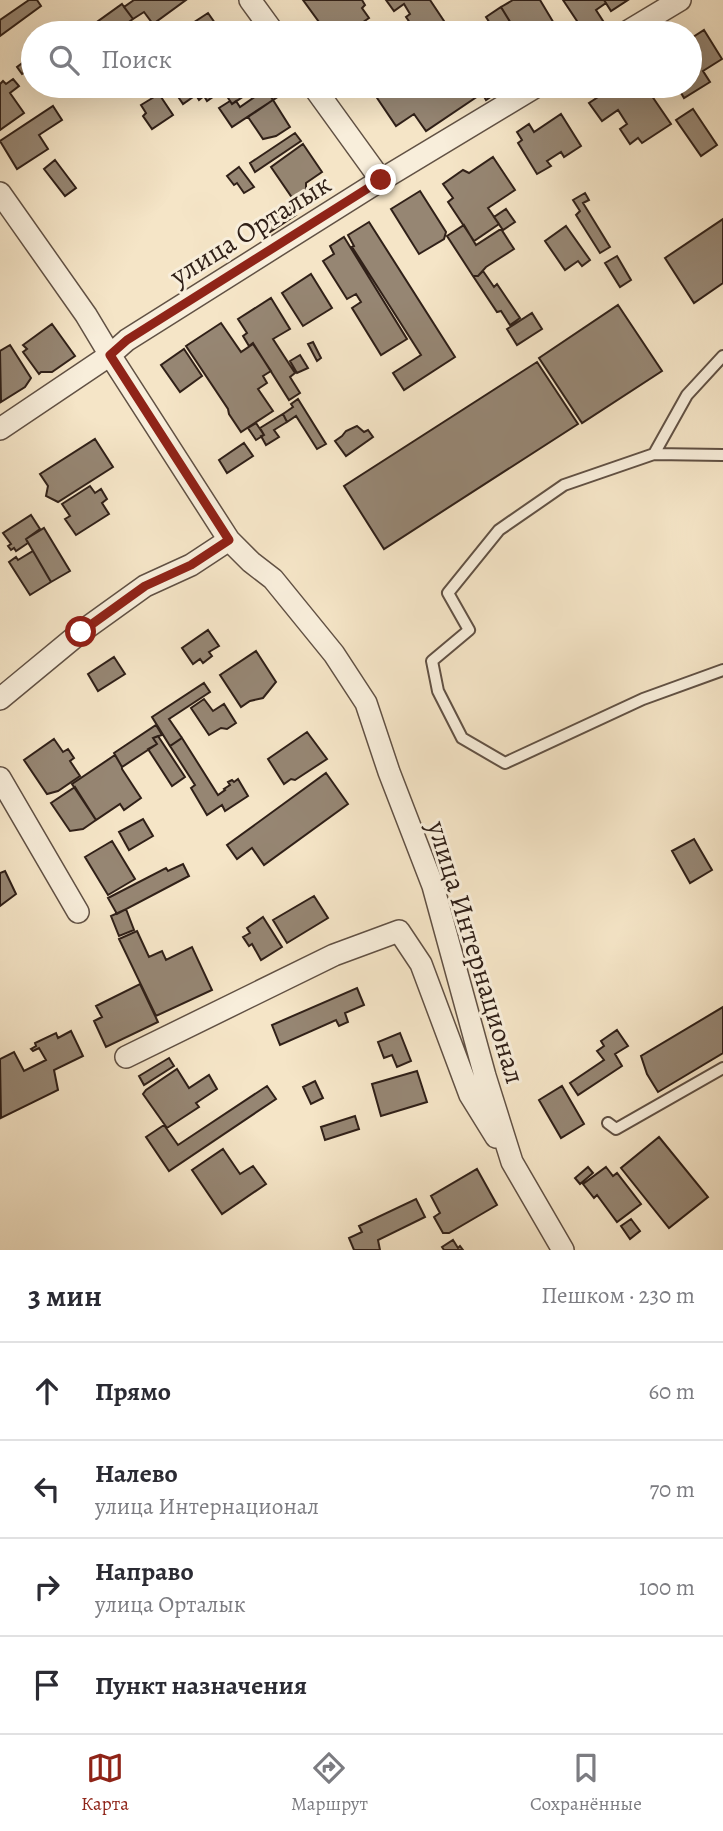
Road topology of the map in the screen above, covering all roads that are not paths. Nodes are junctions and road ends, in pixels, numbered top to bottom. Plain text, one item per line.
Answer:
1 (250, 0) edge
2 (680, 0) edge
3 (265, 21) edge
4 (645, 21) edge
5 (322, 98) edge
6 (517, 98) edge
7 (381, 180) junction
8 (0, 193) edge
9 (110, 355) junction
10 (723, 356) edge
11 (0, 429) edge
12 (654, 454) junction
13 (723, 455) edge
14 (229, 540) junction
15 (723, 670) edge
16 (0, 699) edge
17 (0, 778) edge
18 (78, 912) dead end
19 (126, 1057) dead end
20 (723, 1068) edge
21 (608, 1123) dead end
22 (512, 1162) junction
23 (563, 1250) edge

1 - 3 street
2 - 4 street
5 - 7 street
6 - 7 street, улица Орталык
7 - 9 street, улица Орталык
8 - 9 street, улица Интернационал
9 - 11 street, улица Орталык
9 - 14 street, улица Интернационал
10 - 12 lane
12 - 13 lane
12 - 15 lane
14 - 16 street
14 - 22 street, улица Интернационал
17 - 18 street
19 - 22 street
20 - 21 lane
22 - 23 street, улица Интернационал

